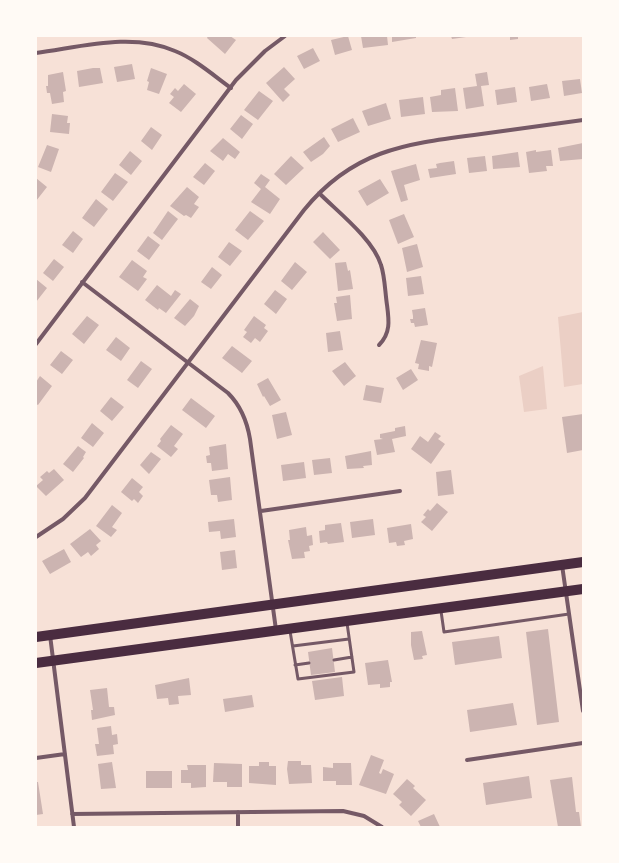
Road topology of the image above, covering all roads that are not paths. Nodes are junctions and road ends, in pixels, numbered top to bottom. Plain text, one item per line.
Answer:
1 (286, 36) edge
2 (36, 53) edge
3 (231, 88) junction
4 (583, 120) edge
5 (319, 193) junction
6 (82, 282) junction
7 (36, 344) edge
8 (379, 345) dead end
9 (188, 363) junction
10 (400, 491) dead end
11 (261, 510) junction
12 (36, 537) edge
13 (583, 562) edge
14 (562, 565) junction
15 (583, 589) edge
16 (566, 591) junction
17 (273, 604) junction
18 (440, 608) junction
19 (569, 614) junction
20 (347, 621) junction
21 (289, 629) junction
22 (276, 630) junction
23 (50, 635) junction
24 (36, 637) edge
25 (349, 638) junction
26 (293, 646) junction
27 (352, 657) junction
28 (334, 660) dead end
29 (54, 661) junction
30 (36, 663) edge
31 (309, 663) dead end
32 (295, 665) junction
33 (583, 711) edge
34 (583, 743) edge
35 (65, 754) junction
36 (36, 758) edge
37 (467, 760) dead end
38 (238, 812) junction
39 (72, 814) junction
40 (74, 827) edge
41 (238, 827) edge
42 (382, 827) edge

1 - 3 street
2 - 3 street
3 - 6 street
4 - 5 street
5 - 8 street
5 - 9 street
6 - 7 street
6 - 9 street
9 - 11 street
9 - 12 street
10 - 11 street
11 - 17 street
13 - 14 main road
14 - 16 street
14 - 17 main road
15 - 16 main road
16 - 18 main road
16 - 19 street
17 - 22 street
17 - 23 main road
18 - 19 lane
18 - 20 main road
19 - 33 street
20 - 21 main road
20 - 25 lane
21 - 22 main road
21 - 26 lane
22 - 29 main road
23 - 24 main road
23 - 29 street
25 - 26 lane
25 - 27 lane
26 - 32 lane
27 - 28 lane
27 - 32 lane
29 - 30 main road
29 - 35 street
31 - 32 lane
34 - 37 street
35 - 36 street
35 - 39 street
38 - 39 street
38 - 41 street
38 - 42 street
39 - 40 street

